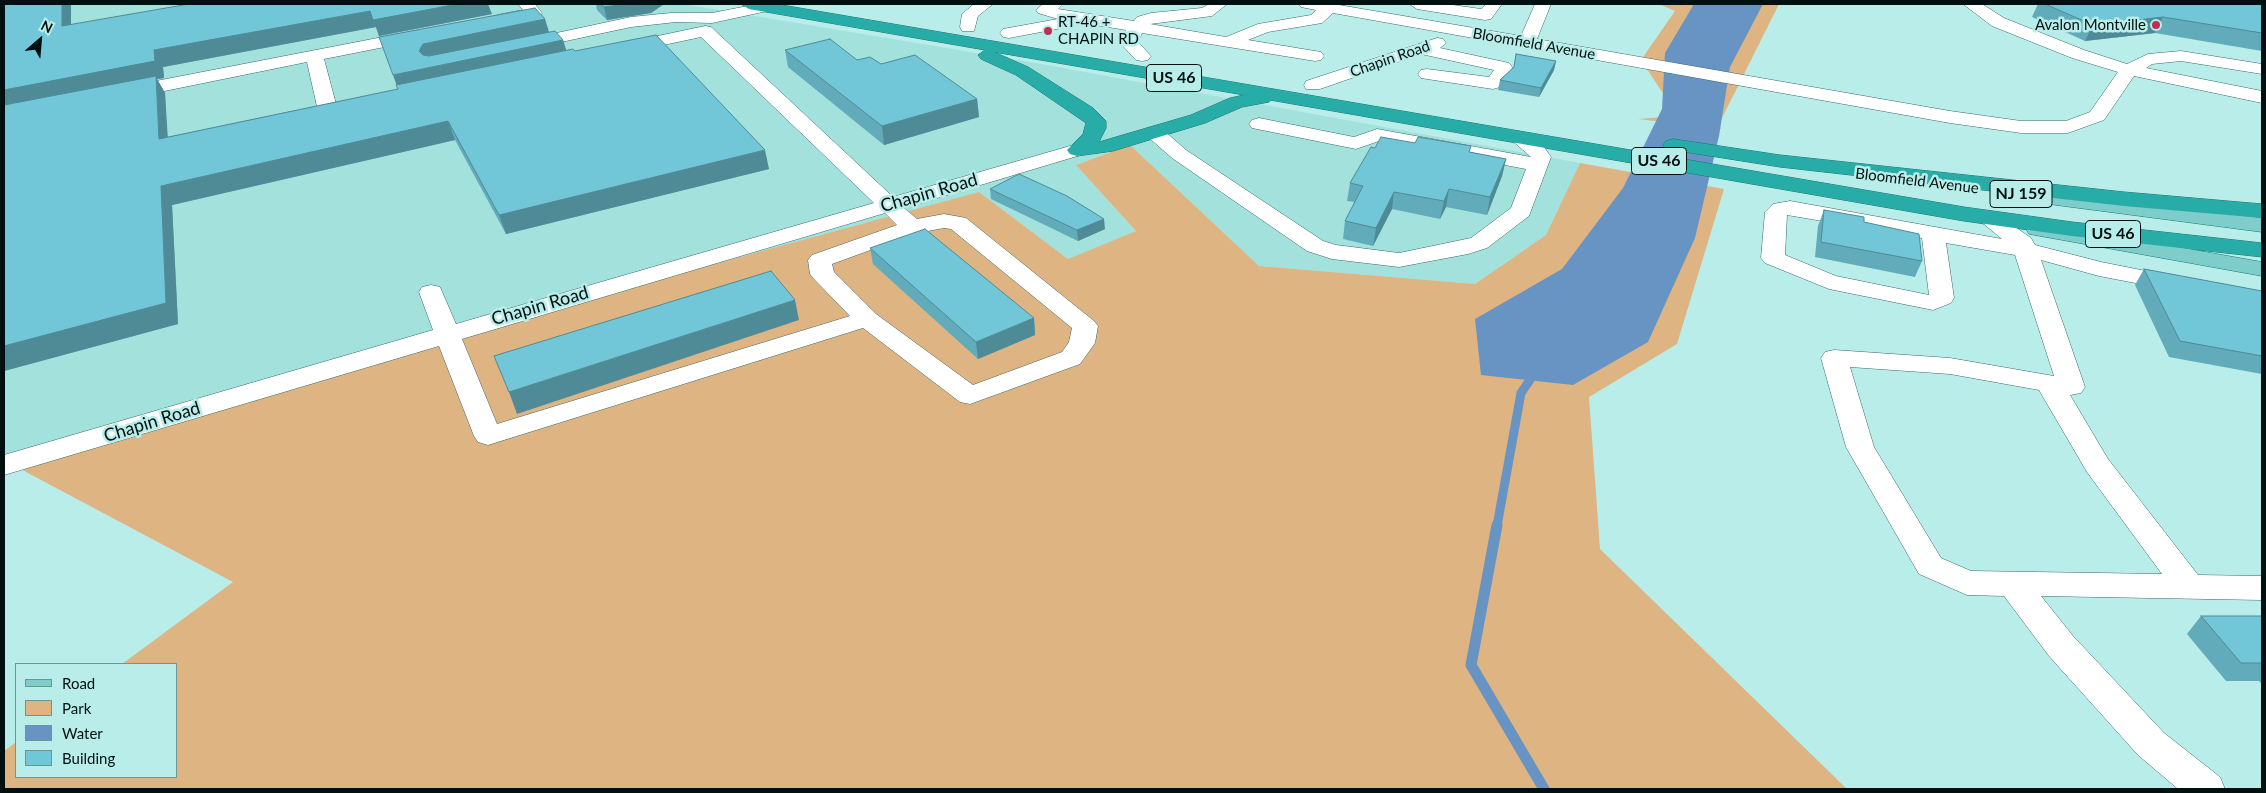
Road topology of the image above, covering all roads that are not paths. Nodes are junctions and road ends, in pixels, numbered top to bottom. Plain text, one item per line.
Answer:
1 (526, 4) edge
2 (834, 4) edge
3 (985, 4) edge
4 (1055, 4) edge
5 (1219, 4) edge
6 (1307, 4) edge
7 (1412, 4) edge
8 (1494, 4) edge
9 (1543, 4) edge
10 (1971, 4) edge
11 (758, 5) edge
12 (1391, 7) edge
13 (1329, 8) junction
14 (668, 11) edge
15 (1074, 17) junction
16 (486, 22) edge
17 (884, 27) junction
18 (968, 27) junction
19 (1138, 27) junction
20 (438, 32) edge
21 (1467, 32) junction
22 (1009, 33) junction
23 (1228, 42) junction
24 (1527, 43) junction
25 (508, 48) edge
26 (1421, 49) junction
27 (608, 52) edge
28 (314, 56) junction
29 (1142, 56) junction
30 (1314, 56) dead end
31 (2262, 68) edge
32 (2129, 70) junction
33 (1426, 74) dead end
34 (1313, 94) junction
35 (110, 96) edge
36 (2262, 97) edge
37 (376, 101) edge
38 (1356, 109) junction
39 (1417, 119) junction
40 (1259, 124) dead end
41 (1154, 132) junction
42 (1377, 135) junction
43 (1518, 137) junction
44 (1603, 143) junction
45 (1077, 150) junction
46 (1780, 161) junction
47 (1721, 162) junction
48 (1538, 165) junction
49 (1748, 176) junction
50 (891, 204) junction
51 (2262, 211) edge
52 (1961, 213) junction
53 (1840, 217) junction
54 (1990, 220) junction
55 (2262, 225) edge
56 (1892, 226) junction
57 (912, 227) junction
58 (2056, 233) junction
59 (1933, 234) junction
60 (2024, 246) junction
61 (2262, 250) edge
62 (2262, 269) edge
63 (2195, 287) edge
64 (431, 292) dead end
65 (867, 319) junction
66 (449, 333) junction
67 (2049, 384) junction
68 (4, 465) edge
69 (2013, 584) junction
70 (2189, 587) junction
71 (2262, 588) edge
72 (2206, 789) edge

1 - 16 street
2 - 18 highway, US 46
3 - 18 street
4 - 15 street
5 - 19 street
6 - 13 street, Bloomfield Avenue
7 - 8 street
9 - 24 street
10 - 32 street
11 - 14 street
11 - 17 highway, US 46
12 - 13 street, Bloomfield Avenue
12 - 21 street, Bloomfield Avenue
13 - 23 street
14 - 25 street
15 - 19 street
15 - 22 street
17 - 34 highway, US 46
17 - 45 highway
18 - 22 highway, US 46
19 - 23 street
19 - 29 street
20 - 28 street
21 - 24 street, Bloomfield Avenue
21 - 26 street, Chapin Road
22 - 29 highway, US 46
23 - 30 street
24 - 32 street, Bloomfield Avenue
26 - 33 street
26 - 34 street, Chapin Road
27 - 50 street
28 - 35 street
28 - 37 street
29 - 34 highway, US 46
31 - 32 street
32 - 36 street
34 - 38 highway, US 46
34 - 41 highway
34 - 44 highway, US 46
38 - 39 highway, US 46
38 - 42 street
39 - 42 street
39 - 43 highway, US 46
40 - 42 street
41 - 45 highway
41 - 48 street
42 - 48 street
43 - 44 highway, US 46
43 - 48 street
44 - 47 highway, US 46
45 - 50 street, Chapin Road
46 - 47 highway, US 46
46 - 51 highway, US 46
46 - 55 main road, Bloomfield Avenue / NJ 159
47 - 49 highway, US 46
49 - 52 highway, US 46
49 - 53 street
50 - 57 street
50 - 66 street, Chapin Road
52 - 54 main road, Bloomfield Avenue / NJ 159
52 - 56 street
52 - 61 highway, US 46
53 - 56 street
53 - 59 street
54 - 58 main road, Bloomfield Avenue / NJ 159
54 - 60 street
56 - 59 street
57 - 65 street
57 - 65 street
58 - 60 street
58 - 62 main road, Bloomfield Avenue / NJ 159
59 - 60 street
60 - 63 street
60 - 67 street
64 - 66 street
65 - 66 street
66 - 68 street, Chapin Road
67 - 69 street
67 - 70 street
69 - 70 street
69 - 72 street
70 - 71 street

